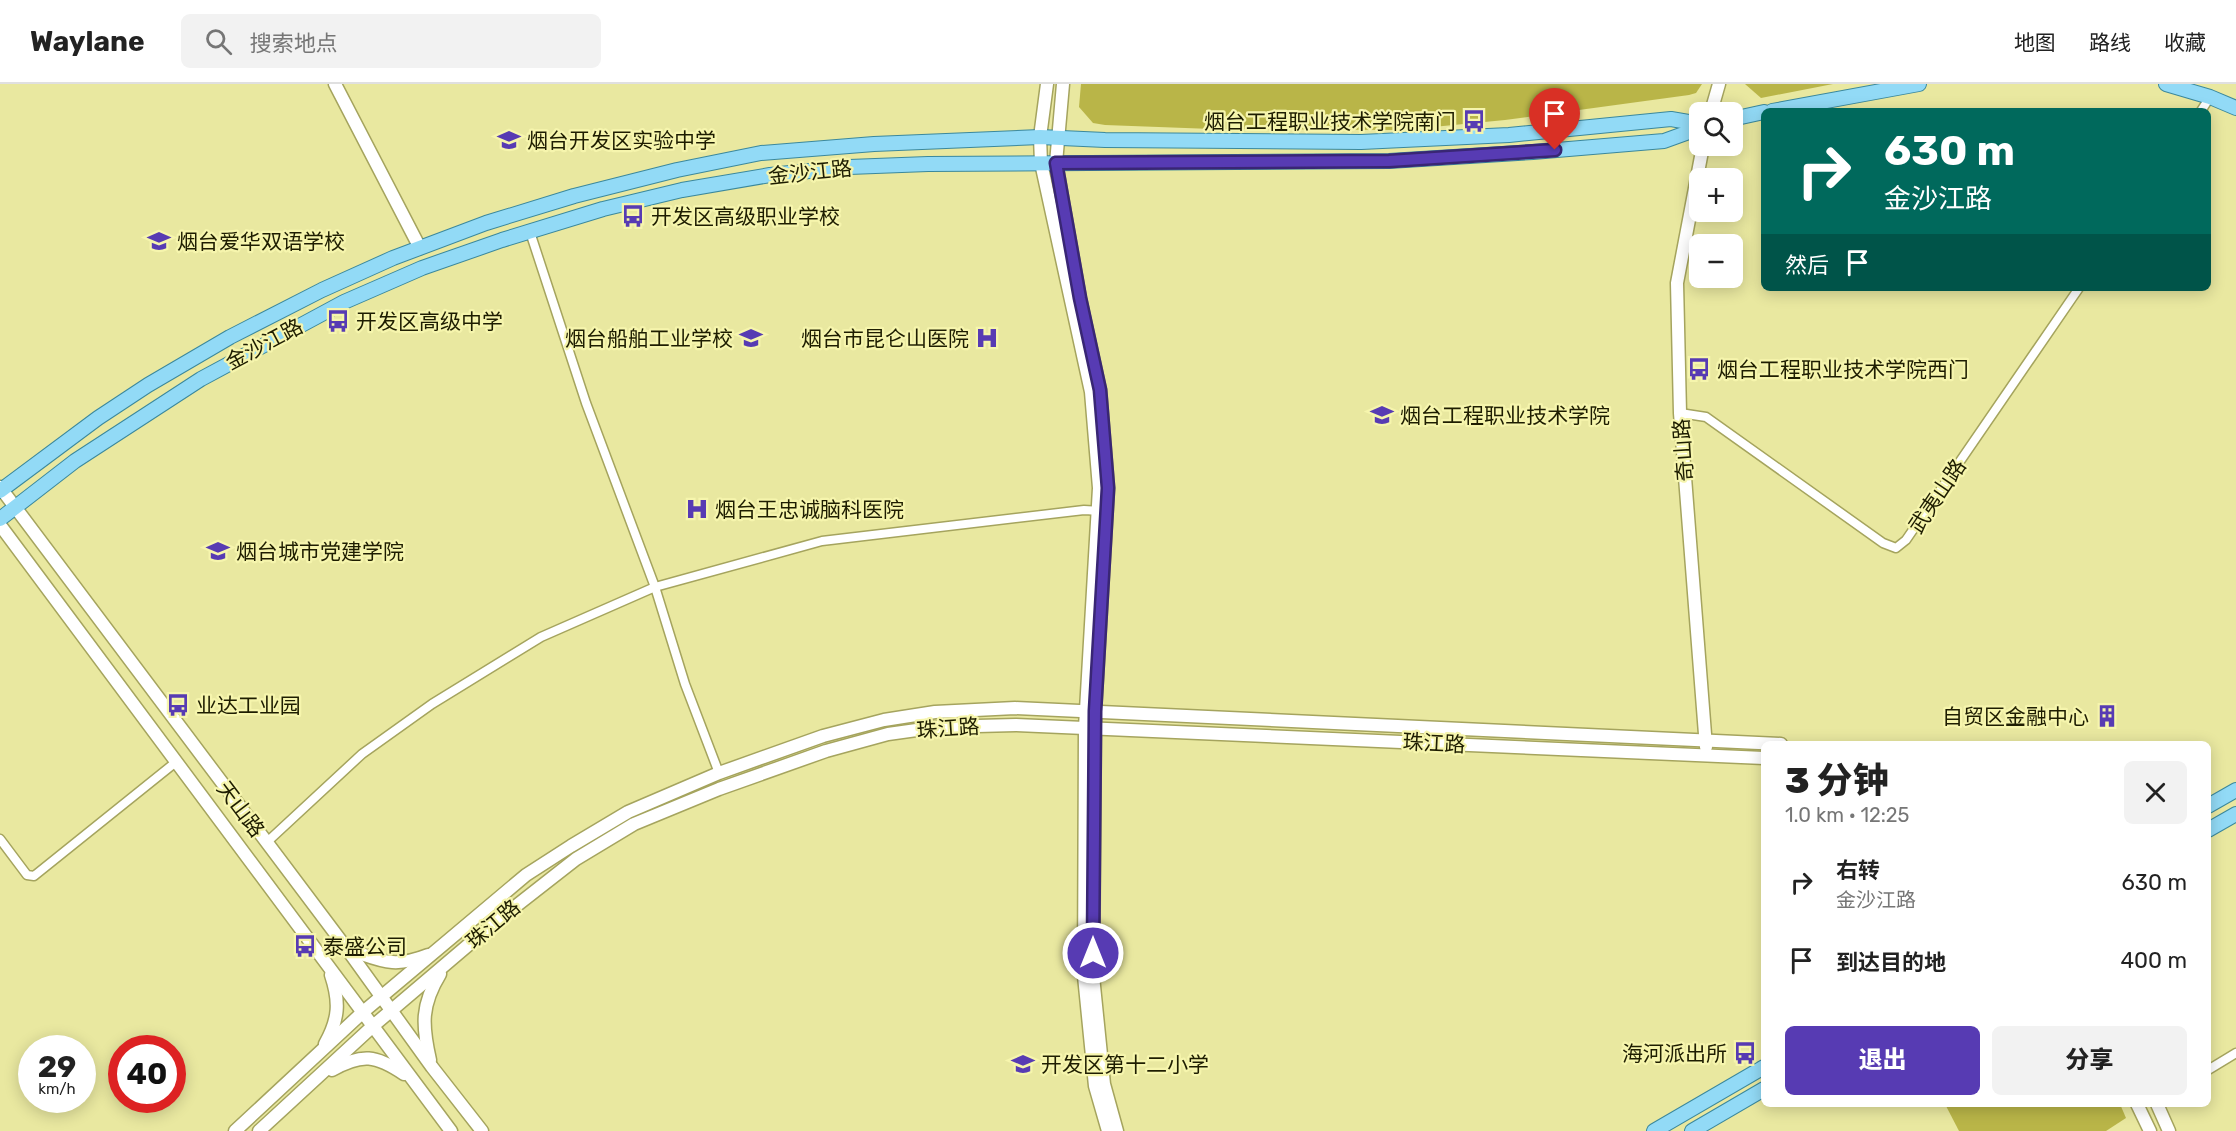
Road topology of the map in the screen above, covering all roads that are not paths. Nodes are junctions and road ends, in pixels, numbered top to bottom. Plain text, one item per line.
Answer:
1 (335, 84) edge
2 (1047, 84) edge
3 (1063, 84) edge
4 (1719, 84) edge
5 (1920, 84) edge
6 (2166, 84) edge
7 (2210, 97) junction
8 (1714, 102) edge
9 (1788, 108) edge
10 (2203, 108) edge
11 (2236, 108) edge
12 (1761, 113) edge
13 (1743, 117) edge
14 (1689, 123) edge
15 (1689, 131) edge
16 (1040, 137) junction
17 (1057, 139) junction
18 (1701, 156) edge
19 (1041, 163) junction
20 (1056, 163) junction
21 (530, 232) junction
22 (420, 248) junction
23 (2077, 291) edge
24 (1680, 413) junction
25 (1, 489) edge
26 (15, 507) junction
27 (1107, 512) junction
28 (0, 519) edge
29 (0, 525) edge
30 (655, 587) junction
31 (1091, 711) junction
32 (1090, 727) junction
33 (1706, 741) junction
34 (1761, 743) edge
35 (1707, 756) junction
36 (1761, 758) edge
37 (176, 762) junction
38 (719, 773) junction
39 (2236, 790) edge
40 (2211, 804) edge
41 (2236, 814) edge
42 (2211, 828) edge
43 (0, 839) edge
44 (266, 843) junction
45 (347, 949) junction
46 (437, 952) junction
47 (447, 964) junction
48 (327, 965) junction
49 (382, 997) junction
50 (392, 1011) junction
51 (363, 1012) junction
52 (373, 1026) junction
53 (320, 1053) junction
54 (2236, 1053) edge
55 (432, 1067) junction
56 (2211, 1068) edge
57 (1761, 1069) edge
58 (413, 1080) junction
59 (304, 1089) junction
60 (1761, 1091) edge
61 (2138, 1107) edge
62 (2158, 1107) edge
63 (235, 1131) edge
64 (259, 1131) edge
65 (451, 1131) edge
66 (482, 1131) edge
67 (1108, 1131) edge
68 (1117, 1131) edge
69 (1654, 1131) edge
70 (1692, 1131) edge
71 (2150, 1131) edge
72 (2169, 1131) edge

1 - 22 street
2 - 16 street
3 - 17 street
4 - 8 street
5 - 9 main road
6 - 7 main road
7 - 10 street
7 - 11 main road
12 - 13 main road
14 - 17 main road, 金沙江路
15 - 20 main road, 金沙江路
16 - 17 main road, 金沙江路
16 - 19 street
16 - 22 main road, 金沙江路
17 - 20 street
18 - 24 street, 奇山路
19 - 20 main road, 金沙江路
19 - 21 main road, 金沙江路
19 - 31 street
20 - 27 street
21 - 26 main road, 金沙江路
21 - 30 street
22 - 25 main road, 金沙江路
23 - 24 street, 武夷山路
24 - 33 street, 奇山路
25 - 26 street, 天山路
26 - 28 main road, 金沙江路
26 - 44 street, 天山路
27 - 30 street
27 - 31 street
29 - 37 street, 天山路
30 - 38 street
30 - 44 street
31 - 32 street
31 - 33 street
31 - 38 street
32 - 35 street, 珠江路
32 - 47 street, 珠江路
32 - 67 street
32 - 68 street
33 - 34 street
33 - 35 street, 奇山路
35 - 36 street, 珠江路
37 - 43 street
37 - 48 street, 天山路
38 - 46 street
39 - 40 main road
41 - 42 main road
44 - 45 street, 天山路
45 - 46 street
45 - 49 street, 天山路
46 - 49 street
47 - 50 street, 珠江路
47 - 55 street
48 - 51 street, 天山路
48 - 53 street
49 - 50 street, 天山路
49 - 51 street
50 - 52 street, 珠江路
50 - 55 street, 天山路
51 - 52 street, 天山路
51 - 53 street
52 - 58 street, 天山路
52 - 59 street, 珠江路
53 - 63 street
54 - 56 street
55 - 66 street, 天山路
57 - 69 main road
58 - 59 street
58 - 65 street, 天山路
59 - 64 street, 珠江路
60 - 70 main road
61 - 71 street
62 - 72 street

